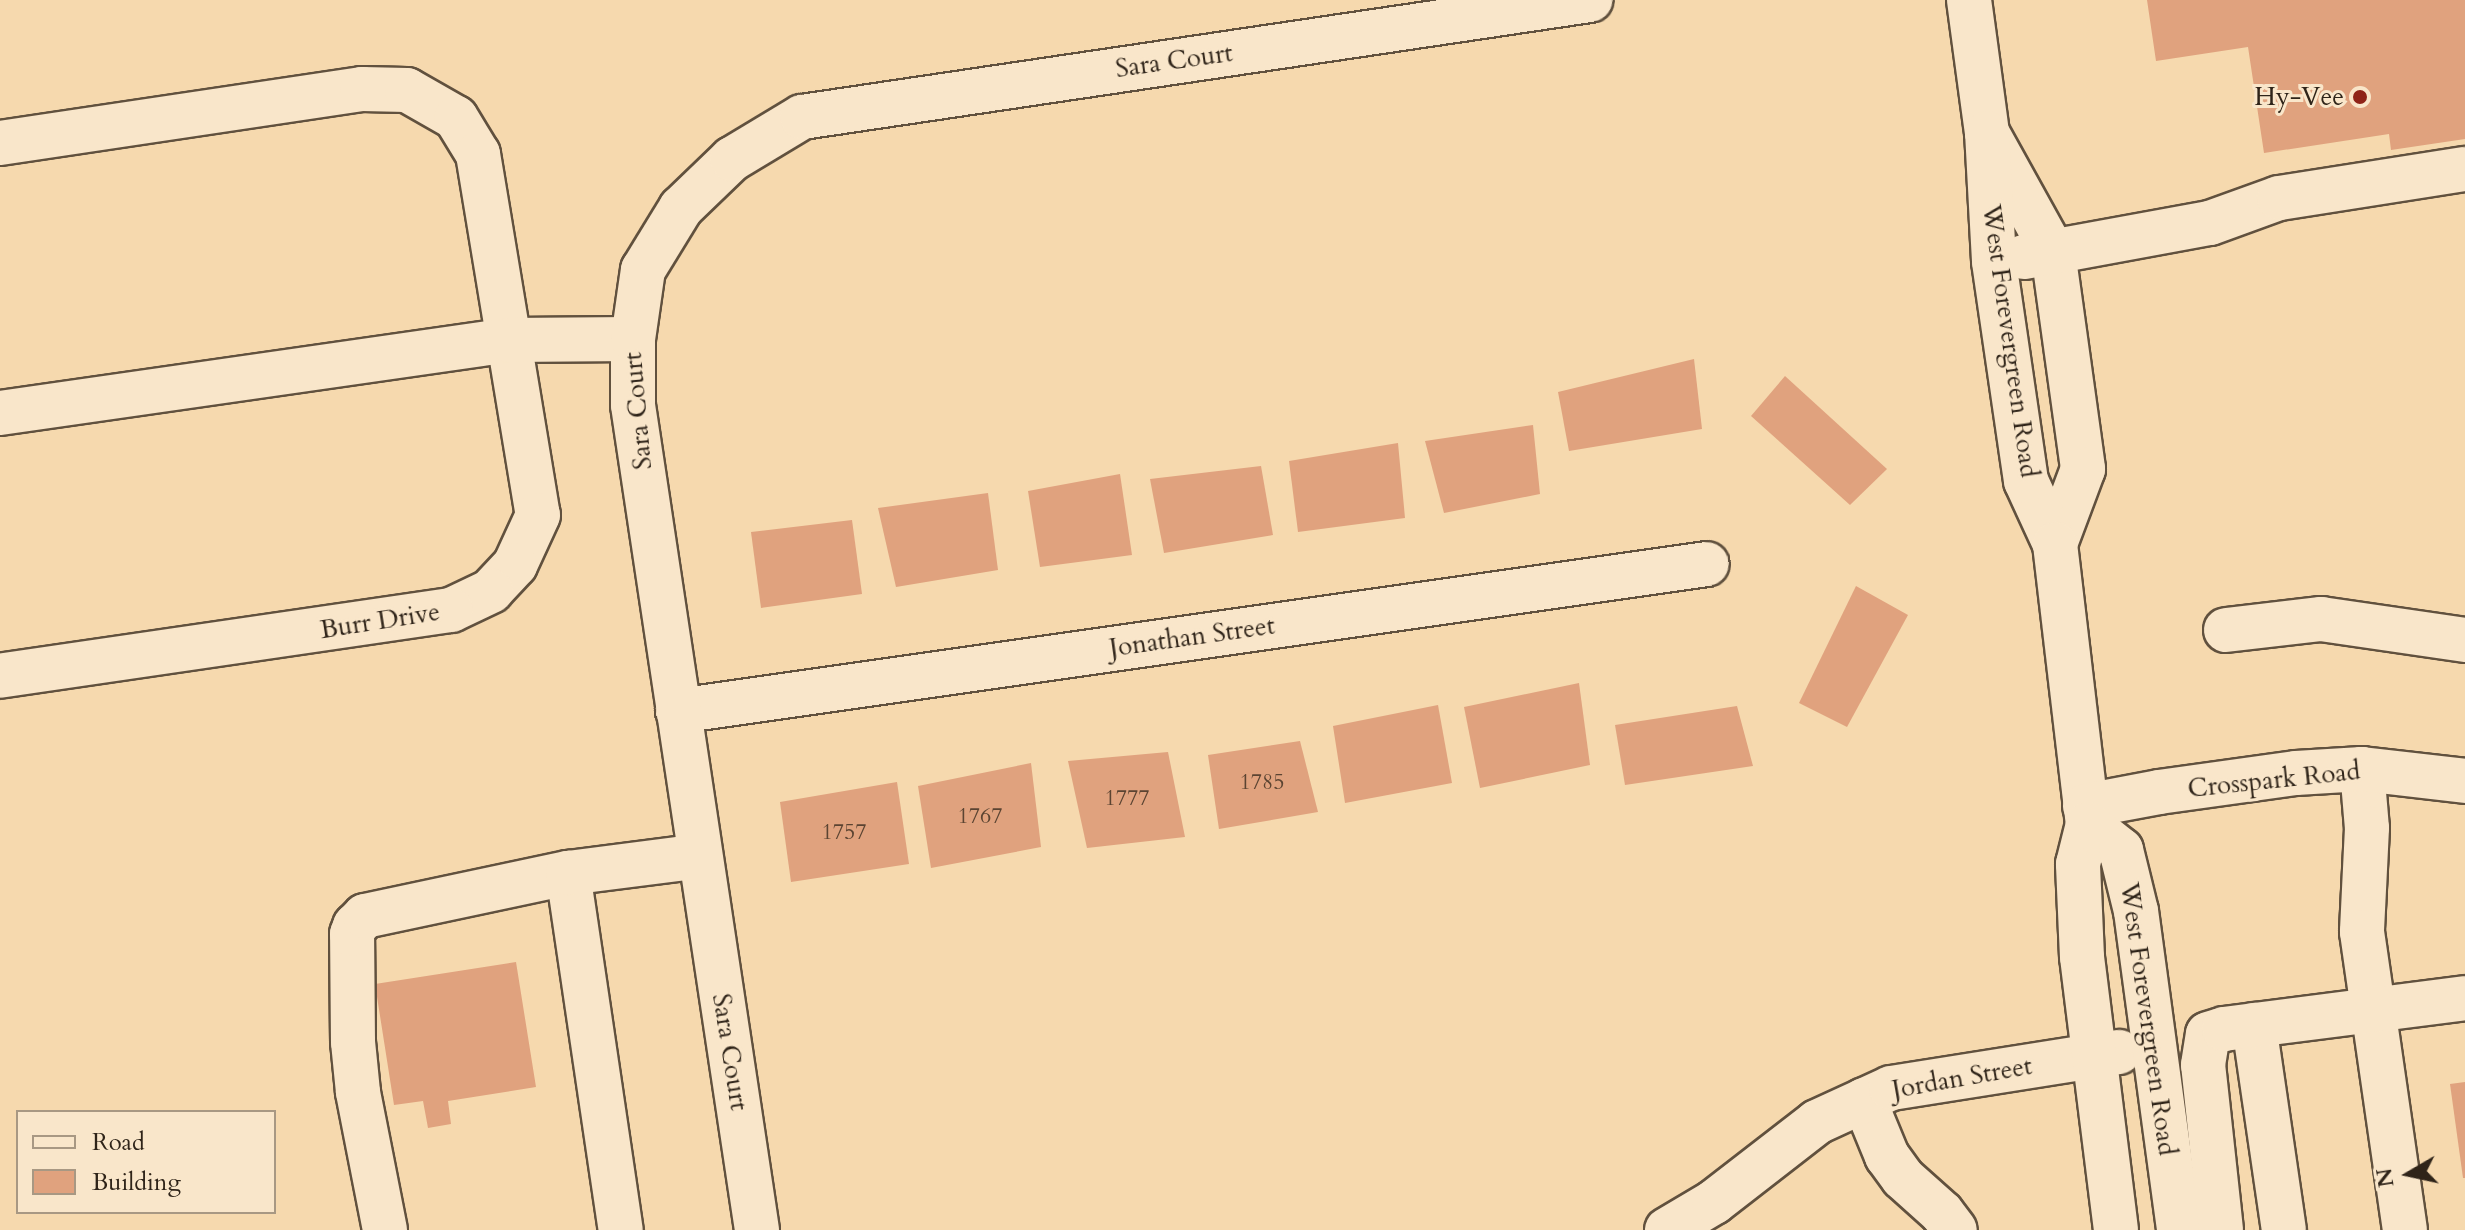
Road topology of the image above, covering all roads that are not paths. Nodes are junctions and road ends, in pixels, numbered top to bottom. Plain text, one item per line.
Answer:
1 (1590, 0) edge
2 (1969, 0) edge
3 (1987, 133) junction
4 (0, 143) edge
5 (2465, 169) edge
6 (2053, 252) junction
7 (1994, 261) junction
8 (633, 339) junction
9 (509, 340) junction
10 (0, 413) edge
11 (2055, 544) junction
12 (1707, 564) dead end
13 (2226, 630) dead end
14 (2465, 640) edge
15 (0, 676) edge
16 (678, 711) junction
17 (2362, 769) junction
18 (2465, 781) edge
19 (2086, 815) junction
20 (700, 856) junction
21 (568, 873) junction
22 (2465, 998) edge
23 (2373, 1010) junction
24 (2239, 1027) junction
25 (2154, 1048) junction
26 (2092, 1055) junction
27 (1864, 1100) junction
28 (385, 1230) edge
29 (621, 1230) edge
30 (757, 1230) edge
31 (1667, 1230) edge
32 (1955, 1230) edge
33 (2116, 1230) edge
34 (2179, 1230) edge
35 (2221, 1230) edge
36 (2284, 1230) edge
37 (2405, 1230) edge

1 - 8 street, Sara Court
2 - 3 street, West Forevergreen Road
3 - 6 street, West Forevergreen Road
3 - 7 street, West Forevergreen Road
4 - 9 street, Burr Drive
5 - 6 street
6 - 7 street
6 - 11 street, West Forevergreen Road
7 - 11 street, West Forevergreen Road
8 - 9 street
8 - 16 street, Sara Court
9 - 10 street
9 - 15 street, Burr Drive
11 - 19 street, West Forevergreen Road
12 - 16 street, Jonathan Street
13 - 14 street
16 - 20 street, Sara Court
17 - 18 street, Crosspark Road
17 - 19 street, Crosspark Road
17 - 23 street
19 - 25 street, West Forevergreen Road
19 - 26 street, West Forevergreen Road
20 - 21 street
20 - 30 street, Sara Court
21 - 28 street
21 - 29 street
22 - 23 street
23 - 24 street
23 - 37 street
24 - 35 street
24 - 36 street
25 - 26 street, Jordan Street
25 - 34 street, West Forevergreen Road
26 - 27 street, Jordan Street
26 - 33 street, West Forevergreen Road
27 - 31 street, Jordan Street
27 - 32 street

